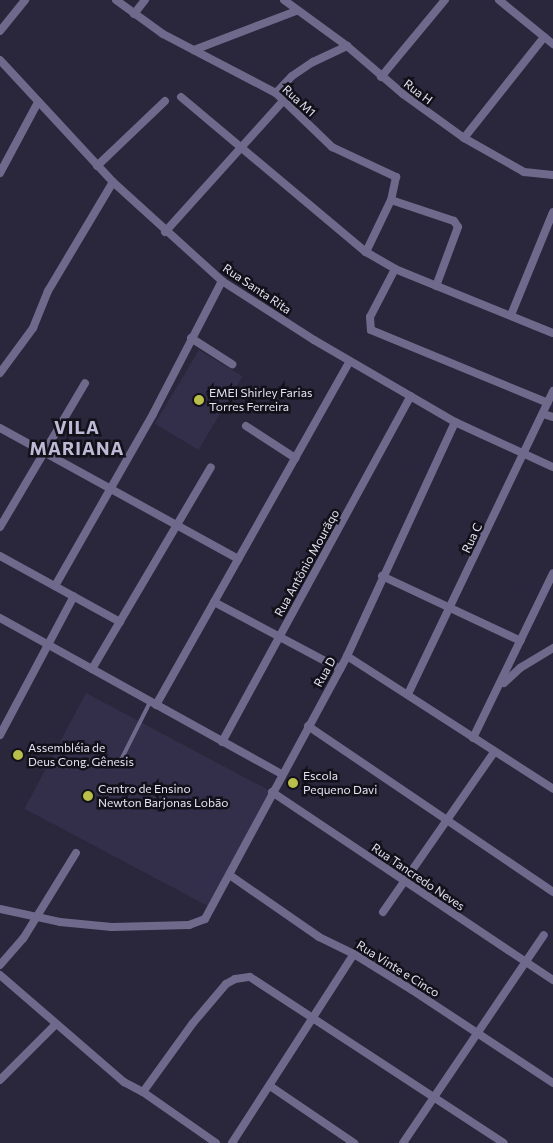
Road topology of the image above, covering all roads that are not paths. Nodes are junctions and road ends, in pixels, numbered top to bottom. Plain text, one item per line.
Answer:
1 (25, 0) edge
2 (116, 0) edge
3 (145, 0) edge
4 (284, 0) edge
5 (445, 0) edge
6 (499, 0) edge
7 (296, 11) junction
8 (134, 14) junction
9 (0, 31) edge
10 (544, 37) junction
11 (553, 44) edge
12 (347, 46) junction
13 (194, 50) junction
14 (0, 60) edge
15 (381, 78) junction
16 (276, 93) junction
17 (181, 96) dead end
18 (166, 101) dead end
19 (283, 101) junction
20 (38, 102) junction
21 (464, 138) junction
22 (240, 148) junction
23 (97, 166) junction
24 (0, 173) edge
25 (553, 175) edge
26 (113, 182) junction
27 (391, 200) junction
28 (553, 212) edge
29 (165, 232) junction
30 (366, 252) junction
31 (395, 270) junction
32 (222, 281) junction
33 (436, 286) junction
34 (511, 315) junction
35 (553, 333) edge
36 (191, 338) junction
37 (350, 361) junction
38 (232, 364) dead end
39 (0, 373) edge
40 (85, 383) dead end
41 (553, 391) edge
42 (411, 396) junction
43 (548, 403) junction
44 (544, 414) junction
45 (553, 417) edge
46 (455, 422) junction
47 (246, 426) dead end
48 (0, 428) edge
49 (44, 451) junction
50 (523, 454) junction
51 (295, 458) junction
52 (211, 467) dead end
53 (553, 467) edge
54 (110, 488) junction
55 (177, 524) junction
56 (0, 527) edge
57 (0, 556) edge
58 (238, 559) junction
59 (553, 573) edge
60 (382, 576) junction
61 (55, 586) junction
62 (74, 596) junction
63 (214, 602) junction
64 (450, 610) junction
65 (0, 618) edge
66 (120, 622) junction
67 (280, 637) junction
68 (521, 641) junction
69 (47, 645) junction
70 (553, 648) edge
71 (347, 656) junction
72 (92, 669) junction
73 (340, 669) junction
74 (500, 686) junction
75 (408, 694) junction
76 (153, 704) junction
77 (308, 726) junction
78 (0, 735) edge
79 (473, 738) junction
80 (222, 742) junction
81 (494, 752) junction
82 (119, 764) dead end
83 (281, 774) junction
84 (553, 789) edge
85 (272, 792) junction
86 (448, 819) junction
87 (76, 853) dead end
88 (231, 876) junction
89 (404, 882) junction
90 (553, 892) edge
91 (0, 909) edge
92 (383, 912) dead end
93 (36, 918) junction
94 (544, 935) dead end
95 (354, 954) junction
96 (526, 962) junction
97 (0, 965) edge
98 (0, 976) edge
99 (553, 980) edge
100 (315, 1019) junction
101 (55, 1025) junction
102 (478, 1033) junction
103 (0, 1080) edge
104 (553, 1083) edge
105 (270, 1086) junction
106 (143, 1092) junction
107 (433, 1098) junction
108 (216, 1143) edge
109 (232, 1143) edge
110 (354, 1143) edge
111 (403, 1143) edge
112 (504, 1143) edge

1 - 9 street
2 - 8 street, Rua M1
3 - 8 street
4 - 7 street, Rua H
5 - 15 street
6 - 10 street
7 - 12 street, Rua H
7 - 13 street
8 - 13 street, Rua M1
10 - 11 street
10 - 21 street
12 - 15 street, Rua H
12 - 16 street
13 - 16 street, Rua M1
14 - 20 street, Rua Santa Rita
15 - 21 street, Rua H
16 - 19 street, Rua M1
17 - 22 street
18 - 23 street
19 - 22 street
19 - 27 street, Rua M1
20 - 23 street, Rua Santa Rita
20 - 24 street
21 - 25 street, Rua H
22 - 29 street
22 - 30 street
23 - 26 street, Rua Santa Rita
26 - 29 street, Rua Santa Rita
26 - 39 street
27 - 30 street, Rua M1
27 - 33 street
28 - 34 street
29 - 32 street, Rua Santa Rita
30 - 31 street
31 - 33 street
31 - 43 street
32 - 36 street
32 - 37 street, Rua Santa Rita
33 - 34 street
34 - 35 street
36 - 38 street
36 - 54 street
37 - 42 street, Rua Santa Rita
37 - 51 street
40 - 49 street
41 - 43 street, Rua C
42 - 46 street, Rua Santa Rita
42 - 67 street, Rua Antônio Mourãqo
43 - 44 street, Rua C
44 - 45 street
44 - 50 street, Rua C
46 - 50 street, Rua Santa Rita
46 - 60 street, Rua D
47 - 51 street
48 - 49 street
49 - 54 street
49 - 56 street
50 - 53 street, Rua Santa Rita
50 - 64 street, Rua C
51 - 58 street
52 - 55 street
54 - 55 street
54 - 61 street
55 - 58 street
55 - 66 street
57 - 61 street
58 - 63 street
59 - 68 street
60 - 64 street
60 - 71 street, Rua D
61 - 62 street
62 - 66 street
62 - 69 street
63 - 67 street
63 - 76 street
64 - 68 street
64 - 75 street, Rua C
65 - 69 street
66 - 72 street
67 - 73 street
67 - 80 street, Rua Antônio Mourãqo
68 - 74 street
69 - 72 street
69 - 78 street
70 - 74 street
71 - 73 street, Rua D
71 - 75 street
72 - 76 street
73 - 77 street, Rua D
74 - 79 street
75 - 79 street
76 - 80 street
76 - 82 lane
77 - 83 street, Rua D
77 - 86 street
79 - 81 street
80 - 83 street
81 - 84 street
81 - 86 street
83 - 85 street, Rua D
85 - 88 street, Rua D
85 - 89 street, Rua Tancredo Neves
86 - 89 street
86 - 90 street
87 - 93 street
88 - 93 street, Rua D
88 - 95 street, Rua Vinte e Cinco
89 - 92 street
89 - 96 street, Rua Tancredo Neves
91 - 93 street
93 - 97 street
94 - 96 street
95 - 100 street
95 - 102 street, Rua Vinte e Cinco
96 - 99 street, Rua Tancredo Neves
96 - 102 street
98 - 101 street
100 - 105 street
100 - 106 street
100 - 107 street
101 - 103 street
101 - 106 street
102 - 104 street, Rua Vinte e Cinco
102 - 107 street
105 - 109 street
105 - 110 street
106 - 108 street
107 - 111 street
107 - 112 street

